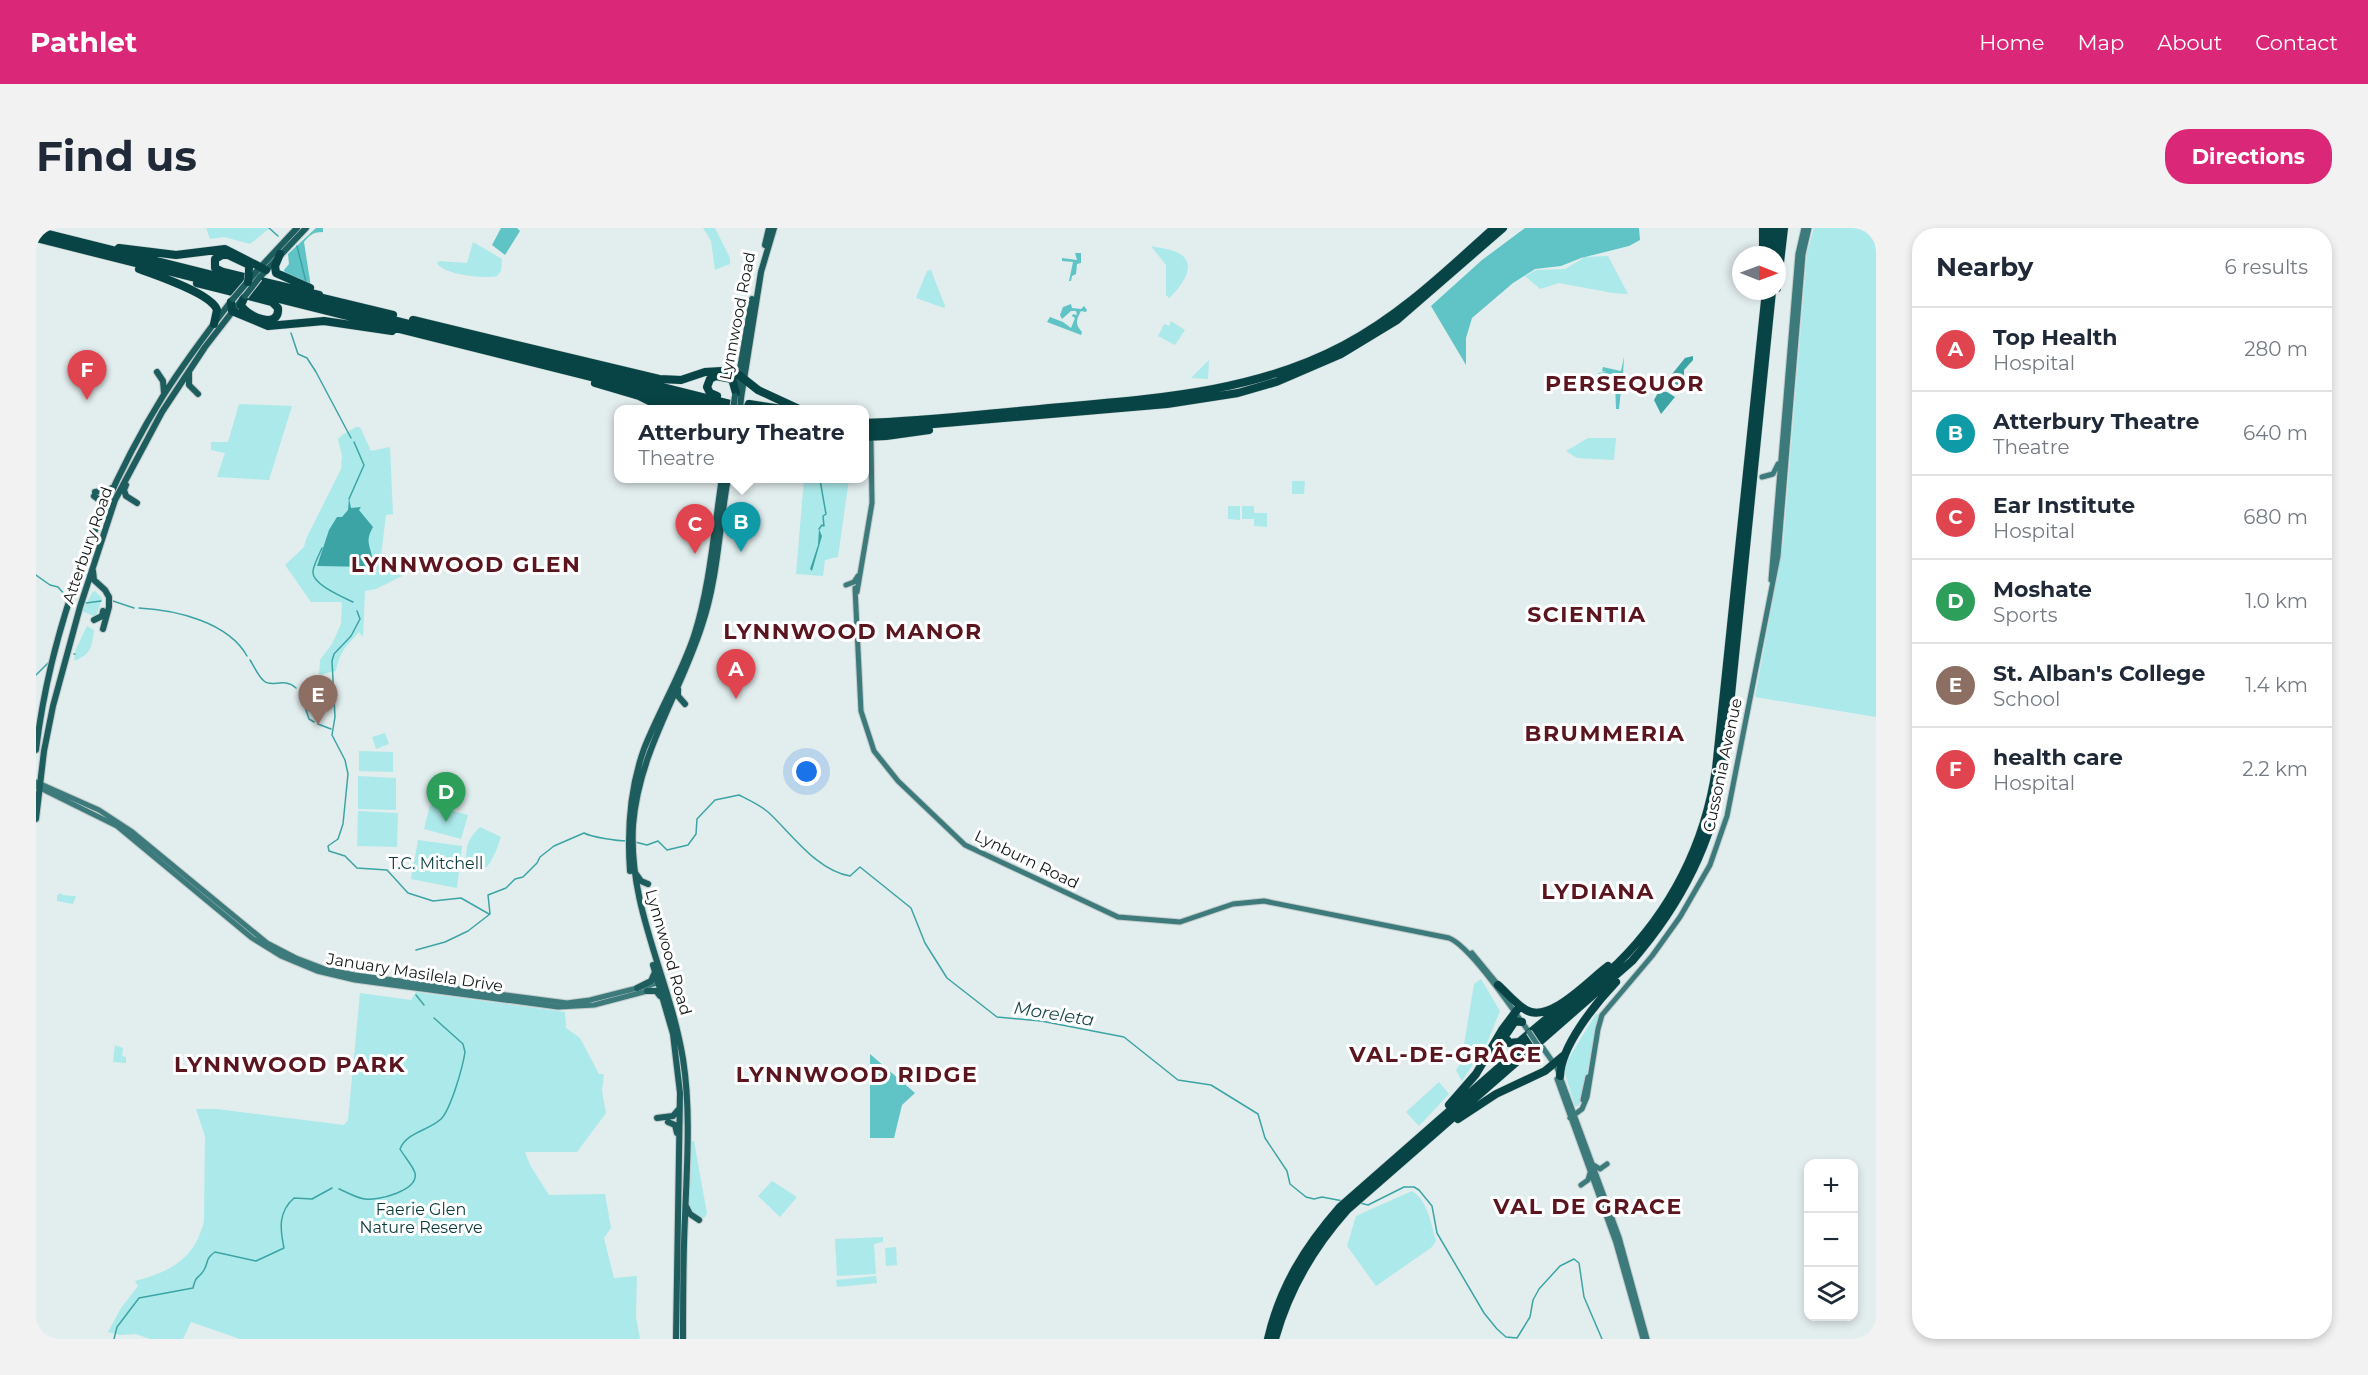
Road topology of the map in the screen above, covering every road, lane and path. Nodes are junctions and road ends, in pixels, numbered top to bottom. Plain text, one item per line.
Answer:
1 (297, 228) edge
2 (306, 228) edge
3 (769, 228) edge
4 (774, 228) edge
5 (1492, 228) edge
6 (1503, 228) edge
7 (1509, 228) edge
8 (1763, 228) edge
9 (1772, 228) edge
10 (1778, 228) edge
11 (1785, 228) edge
12 (1804, 228) edge
13 (1809, 228) edge
14 (36, 231) edge
15 (50, 235) junction
16 (36, 240) edge
17 (1762, 246) edge
18 (1770, 246) edge
19 (1779, 246) edge
20 (1781, 246) edge
21 (1477, 247) junction
22 (280, 254) junction
23 (139, 269) junction
24 (761, 273) junction
25 (256, 274) junction
26 (260, 287) junction
27 (281, 298) junction
28 (327, 298) junction
29 (238, 300) junction
30 (1763, 300) edge
31 (1774, 300) edge
32 (365, 308) junction
33 (232, 311) junction
34 (214, 324) junction
35 (392, 331) junction
36 (190, 369) junction
37 (617, 369) junction
38 (157, 372) dead end
39 (741, 377) junction
40 (579, 378) junction
41 (622, 388) junction
42 (198, 394) dead end
43 (695, 394) junction
44 (163, 396) junction
45 (737, 396) junction
46 (656, 405) edge
47 (678, 405) edge
48 (693, 405) edge
49 (702, 405) edge
50 (734, 405) edge
51 (736, 405) edge
52 (739, 405) edge
53 (752, 405) edge
54 (790, 405) edge
55 (1026, 417) junction
56 (935, 418) junction
57 (869, 419) edge
58 (869, 423) edge
59 (869, 430) edge
60 (869, 442) edge
61 (1782, 443) junction
62 (143, 446) junction
63 (869, 467) edge
64 (721, 483) edge
65 (727, 483) edge
66 (116, 486) junction
67 (726, 490) junction
68 (1778, 499) junction
69 (137, 503) dead end
70 (99, 523) junction
71 (95, 559) junction
72 (708, 569) junction
73 (859, 575) junction
74 (1770, 591) junction
75 (855, 596) junction
76 (80, 607) junction
77 (102, 616) junction
78 (94, 620) dead end
79 (679, 683) junction
80 (686, 704) dead end
81 (36, 750) edge
82 (38, 785) edge
83 (36, 819) edge
84 (631, 827) junction
85 (631, 848) junction
86 (634, 862) junction
87 (648, 884) dead end
88 (1669, 915) junction
89 (1659, 917) junction
90 (1376, 923) junction
91 (1455, 940) junction
92 (1479, 961) junction
93 (655, 972) junction
94 (661, 984) junction
95 (1498, 985) junction
96 (1583, 986) junction
97 (637, 988) junction
98 (647, 991) junction
99 (665, 1007) junction
100 (1513, 1008) junction
101 (1522, 1022) junction
102 (1530, 1031) junction
103 (1564, 1056) junction
104 (1593, 1056) junction
105 (1553, 1064) junction
106 (684, 1070) junction
107 (1545, 1071) junction
108 (1558, 1075) junction
109 (1590, 1089) junction
110 (1570, 1102) junction
111 (1580, 1107) junction
112 (680, 1109) junction
113 (1571, 1116) junction
114 (657, 1118) dead end
115 (681, 1120) junction
116 (668, 1122) dead end
117 (686, 1127) junction
118 (1431, 1137) junction
119 (1416, 1139) junction
120 (679, 1157) junction
121 (1590, 1163) junction
122 (1608, 1164) dead end
123 (1589, 1170) junction
124 (1581, 1185) dead end
125 (685, 1202) junction
126 (1343, 1208) junction
127 (699, 1220) dead end
128 (684, 1338) edge
129 (676, 1339) edge
130 (1272, 1339) edge
131 (1645, 1339) edge

1 - 25 main road, Atterbury Road
2 - 22 main road, Atterbury Road
3 - 24 main road, Lynnwood Road
4 - 24 main road, Lynnwood Road
5 - 21 highway
6 - 21 highway
7 - 21 highway
8 - 17 highway
9 - 18 highway
10 - 19 highway
11 - 20 highway
12 - 61 main road, Cussonia Avenue
13 - 74 main road, Cussonia Avenue
14 - 15 highway
15 - 25 highway
15 - 26 highway
16 - 23 highway
16 - 27 highway
21 - 55 highway
21 - 56 highway
22 - 25 main road, Atterbury Road
22 - 32 highway
23 - 29 highway
23 - 34 highway
24 - 39 main road, Lynnwood Road
24 - 39 main road, Lynnwood Road
25 - 28 highway
25 - 29 main road, Atterbury Road, bridge
25 - 29 main road, Atterbury Road, bridge
26 - 28 highway
26 - 43 highway
27 - 35 highway
27 - 49 highway
28 - 32 highway
29 - 33 highway
29 - 34 main road, Atterbury Road
30 - 89 highway
31 - 88 highway
32 - 37 highway
33 - 35 highway
33 - 36 main road, Atterbury Road
34 - 44 main road, Atterbury Road
35 - 40 highway
36 - 42 main road
36 - 62 main road, Atterbury Road
37 - 39 highway
37 - 43 highway
38 - 44 main road
39 - 45 main road, Lynnwood Road
39 - 54 highway
40 - 41 highway
40 - 46 highway
41 - 47 highway
41 - 48 highway
43 - 51 highway
44 - 66 main road, Atterbury Road
45 - 50 main road, Lynnwood Road, bridge
45 - 52 main road, Lynnwood Road, bridge
45 - 53 highway
55 - 59 highway
55 - 60 highway
56 - 57 highway
56 - 58 highway
61 - 68 main road, Cussonia Avenue
61 - 68 main road
62 - 69 main road
62 - 71 main road, Atterbury Road
63 - 73 main road, Lynburn Road
64 - 72 main road, Lynnwood Road
65 - 67 main road, Lynnwood Road
66 - 70 main road, Atterbury Road
66 - 70 main road
67 - 72 main road
67 - 79 main road, Lynnwood Road
68 - 74 main road, Cussonia Avenue
70 - 81 main road, Atterbury Road
71 - 76 main road, Atterbury Road
71 - 77 main road
72 - 84 main road, Lynnwood Road
73 - 75 main road, Lynburn Road
73 - 75 main road
74 - 104 main road, Cussonia Avenue
75 - 90 main road, Lynburn Road
76 - 77 main road
76 - 82 main road, Atterbury Road
77 - 78 main road
79 - 80 main road
79 - 84 main road, Lynnwood Road
82 - 83 main road, Atterbury Road
82 - 97 main road, January Masilela Drive
82 - 98 main road, January Masilela Drive
84 - 85 main road, Lynnwood Road
85 - 86 main road, Lynnwood Road
85 - 93 main road, Lynnwood Road
86 - 87 main road
86 - 94 main road, Lynnwood Road
88 - 103 highway
88 - 118 highway
89 - 96 highway
89 - 119 highway
90 - 91 main road
90 - 92 main road
91 - 92 main road
91 - 100 main road
92 - 95 main road
92 - 100 main road
93 - 94 main road, Lynnwood Road
93 - 97 main road
94 - 97 main road, January Masilela Drive
94 - 98 main road, January Masilela Drive
94 - 99 main road, Lynnwood Road
94 - 106 main road, Lynnwood Road
95 - 96 highway
95 - 100 main road
96 - 101 highway
98 - 99 main road
99 - 112 main road, Lynnwood Road
100 - 101 main road
100 - 102 main road
100 - 119 highway
101 - 102 main road
102 - 105 main road, bridge
103 - 105 highway
103 - 108 highway
104 - 109 main road, Cussonia Avenue
104 - 111 main road
105 - 107 highway
105 - 108 main road
106 - 115 main road
106 - 117 main road, Lynnwood Road
107 - 108 highway
107 - 118 highway
108 - 110 main road
108 - 113 main road
109 - 111 main road, Cussonia Avenue
109 - 113 main road, Cussonia Avenue
110 - 111 main road
110 - 113 main road
111 - 113 main road, Cussonia Avenue
112 - 114 main road
112 - 115 main road, Lynnwood Road
113 - 121 main road
113 - 123 main road
115 - 117 main road
115 - 120 main road, Lynnwood Road
116 - 120 main road
117 - 125 main road, Lynnwood Road
118 - 126 highway
119 - 126 highway
120 - 129 main road, Lynnwood Road
121 - 122 main road
121 - 131 main road
123 - 124 main road
123 - 131 main road
125 - 127 main road
125 - 128 main road, Lynnwood Road
126 - 130 highway
126 - 130 highway

